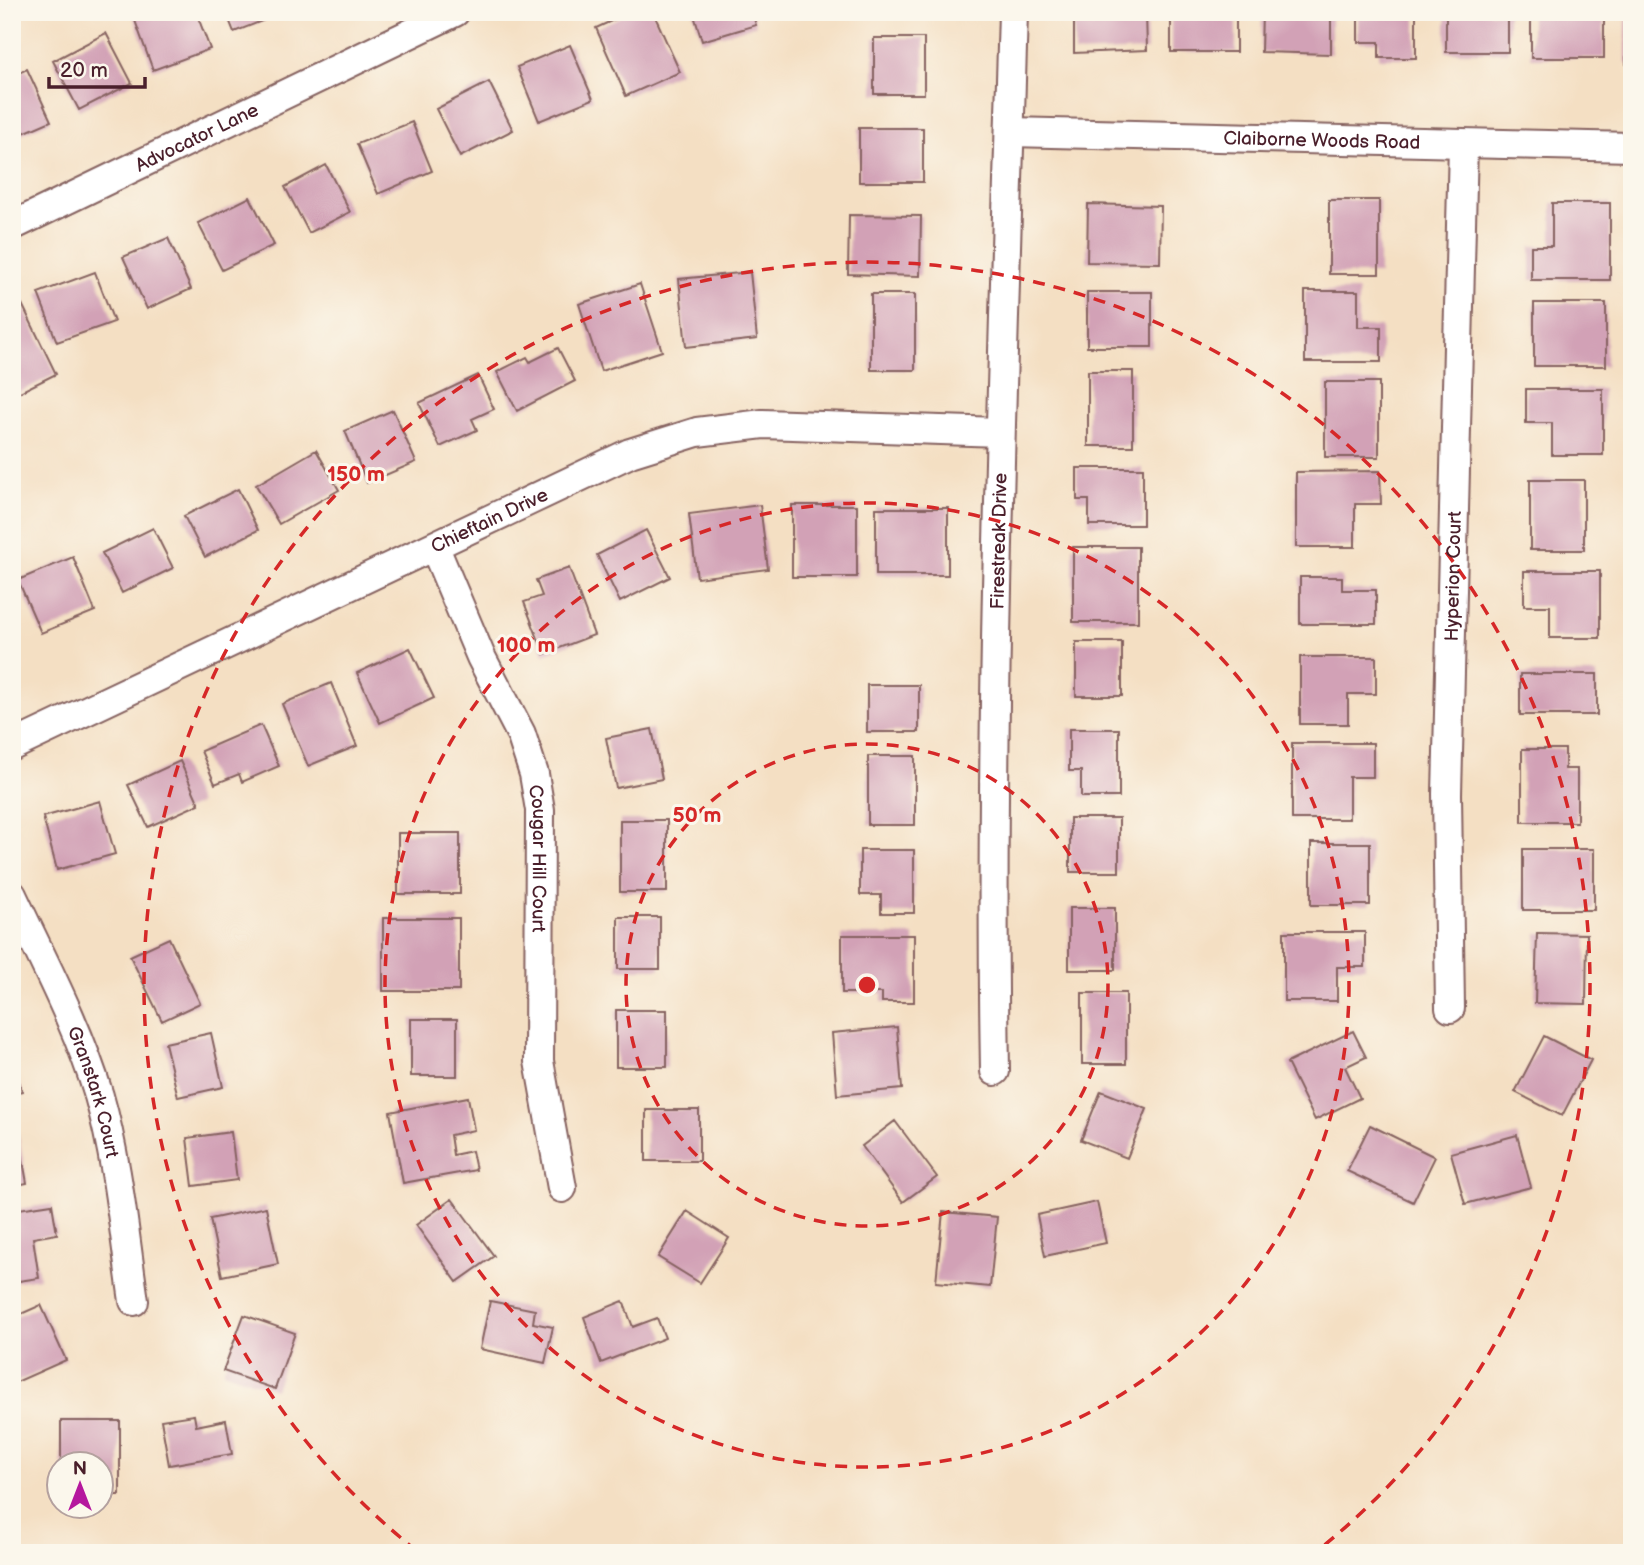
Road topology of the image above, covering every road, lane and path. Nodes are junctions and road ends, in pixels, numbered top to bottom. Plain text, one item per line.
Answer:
1 (455, 12) edge
2 (1013, 12) edge
3 (1010, 132) junction
4 (1463, 144) junction
5 (1632, 147) edge
6 (12, 226) edge
7 (1000, 432) junction
8 (435, 548) junction
9 (12, 746) edge
10 (12, 895) edge
11 (1450, 1008) dead end
12 (995, 1071) dead end
13 (562, 1188) dead end
14 (134, 1301) dead end

1 - 6 street, Advocator Lane
2 - 3 street, Firestreak Drive
3 - 4 street, Claiborne Woods Road
3 - 7 street, Firestreak Drive
4 - 5 street, Claiborne Woods Road
4 - 11 street, Hyperion Court
7 - 8 street, Chieftain Drive
7 - 12 street, Firestreak Drive
8 - 9 street, Chieftain Drive
8 - 13 street, Cougar Hill Court
10 - 14 street, Granstark Court

